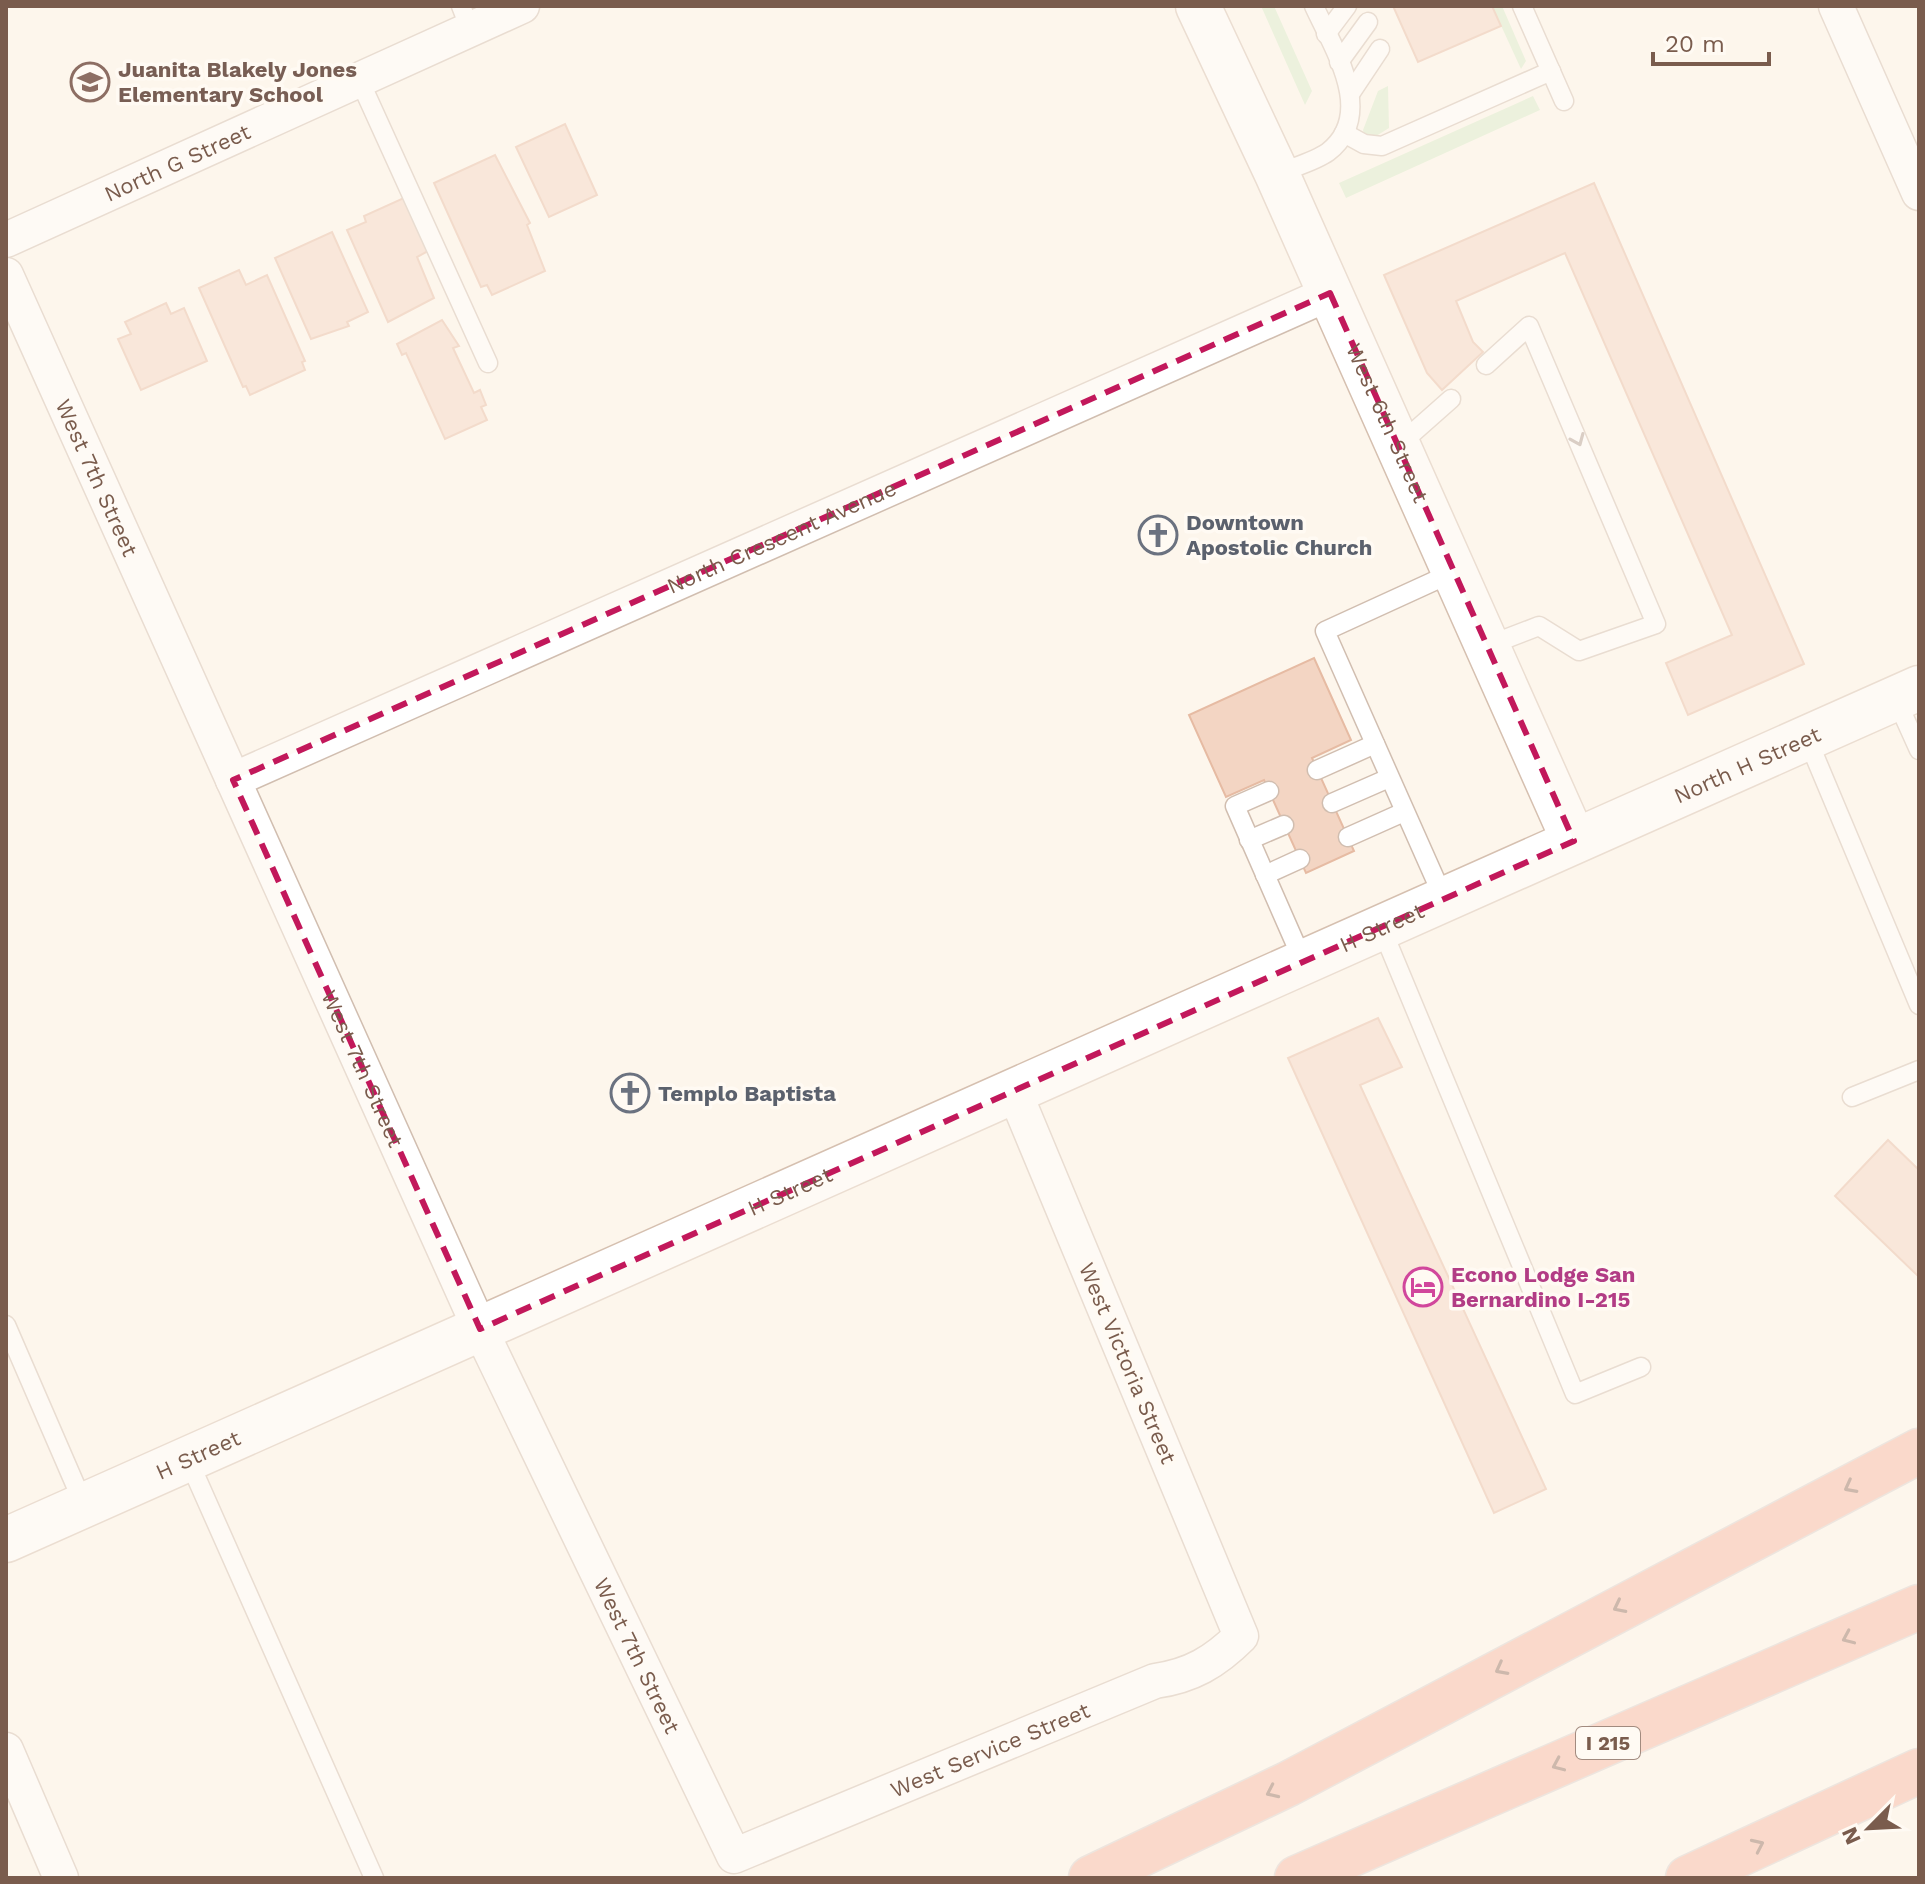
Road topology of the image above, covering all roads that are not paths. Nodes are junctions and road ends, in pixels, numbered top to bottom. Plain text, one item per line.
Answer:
1 (522, 6) edge
2 (1198, 6) edge
3 (1347, 6) edge
4 (1522, 6) edge
5 (1836, 6) edge
6 (1315, 7) edge
7 (466, 18) edge
8 (1368, 22) dead end
9 (1326, 34) junction
10 (1380, 49) dead end
11 (1339, 62) junction
12 (1551, 71) junction
13 (359, 79) junction
14 (1350, 94) junction
15 (1564, 101) dead end
16 (1344, 133) junction
17 (1277, 174) junction
18 (1919, 193) edge
19 (6, 240) edge
20 (6, 275) edge
21 (1330, 293) junction
22 (488, 363) dead end
23 (1486, 365) dead end
24 (1451, 399) dead end
25 (1398, 446) junction
26 (1454, 572) junction
27 (1487, 646) junction
28 (1908, 693) edge
29 (1807, 737) junction
30 (1375, 744) junction
31 (1919, 750) edge
32 (1317, 770) dead end
33 (1389, 778) junction
34 (233, 780) junction
35 (1269, 791) dead end
36 (1332, 803) dead end
37 (1404, 812) junction
38 (1284, 825) dead end
39 (1348, 837) dead end
40 (1249, 840) junction
41 (1574, 841) junction
42 (1300, 859) dead end
43 (1265, 875) junction
44 (1444, 899) junction
45 (1381, 927) junction
46 (1303, 961) junction
47 (1919, 1005) edge
48 (1919, 1070) edge
49 (1014, 1091) junction
50 (1852, 1097) dead end
51 (6, 1325) edge
52 (480, 1329) junction
53 (1641, 1367) dead end
54 (1919, 1451) edge
55 (188, 1459) junction
56 (84, 1505) junction
57 (6, 1540) edge
58 (1919, 1607) edge
59 (1241, 1636) joint
60 (6, 1750) edge
61 (1919, 1771) edge
62 (734, 1856) joint
63 (61, 1878) edge
64 (374, 1878) edge
65 (1091, 1878) edge
66 (1297, 1878) edge
67 (1688, 1878) edge

1 - 7 street, North G Street
2 - 17 street, West 6th Street
3 - 9 lane
4 - 12 lane
5 - 18 street
6 - 9 lane
7 - 13 street, North G Street
8 - 11 lane
9 - 11 lane
10 - 14 lane
11 - 14 lane
12 - 15 lane
12 - 16 lane
13 - 19 street, North G Street
13 - 22 lane
14 - 16 lane
16 - 17 lane
17 - 21 street, West 6th Street
20 - 34 street, West 7th Street
21 - 25 street, West 6th Street
21 - 34 street, North Crescent Avenue
23 -> 27 lane
24 - 25 lane
25 - 26 street, West 6th Street
26 - 27 street, West 6th Street
26 - 30 lane
27 - 41 street, West 6th Street
28 - 29 street, North H Street
28 - 31 lane
29 - 41 street, North H Street
29 - 47 lane
30 - 32 lane
30 - 33 lane
33 - 36 lane
33 - 37 lane
34 - 52 street, West 7th Street
35 - 40 lane
37 - 39 lane
37 - 44 lane
38 - 40 lane
40 - 43 lane
41 - 44 street, H Street
42 - 43 lane
43 - 46 lane
44 - 45 street, H Street
45 - 46 street, H Street
45 - 53 lane
46 - 49 street, H Street
48 - 50 lane
49 - 52 street, H Street
49 - 59 street, West Victoria Street
51 - 56 lane
52 - 55 street, H Street
52 - 62 street, West 7th Street
54 -> 65 highway
55 - 56 street, H Street
55 - 64 lane
56 - 57 street, H Street
58 -> 66 highway, I 215
59 - 62 street, West Service Street
60 - 63 street
67 -> 61 highway

